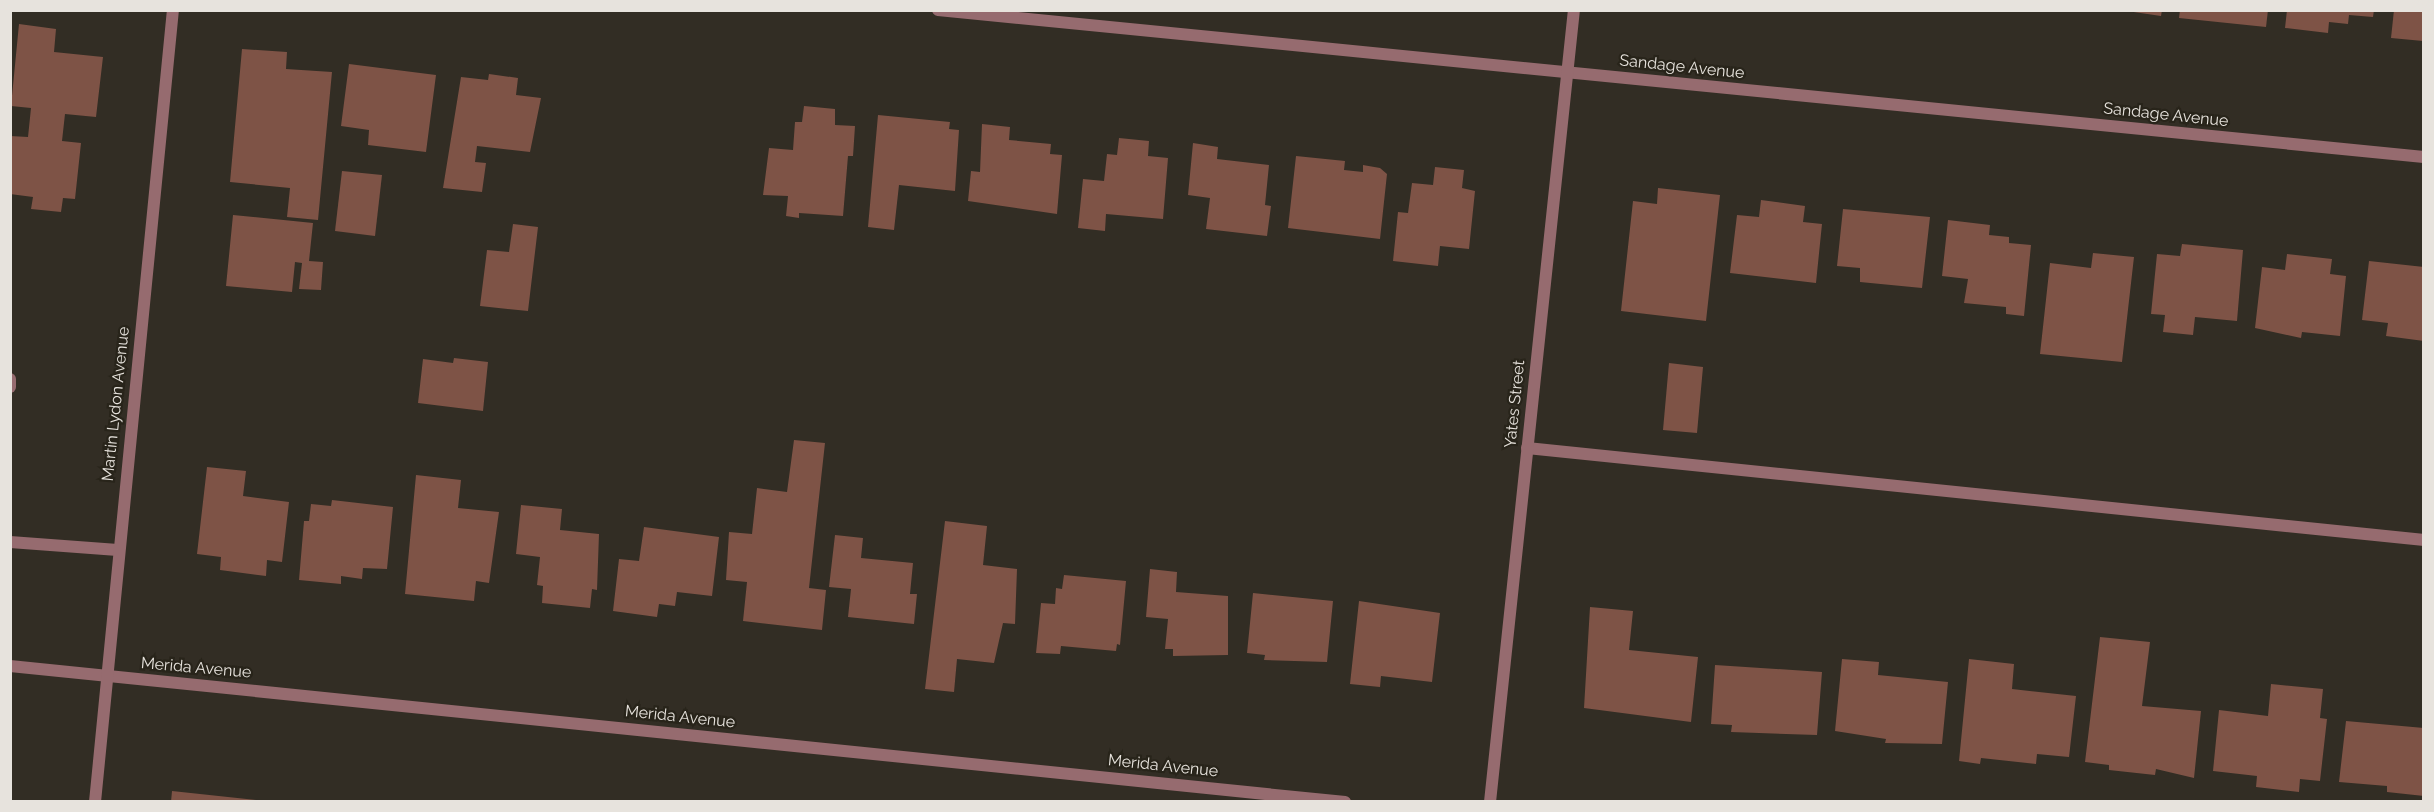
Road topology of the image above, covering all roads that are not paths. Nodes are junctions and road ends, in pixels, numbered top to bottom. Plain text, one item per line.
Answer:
1 (173, 10) edge
2 (938, 10) edge
3 (1574, 10) edge
4 (1567, 72) junction
5 (2424, 157) edge
6 (10, 379) edge
7 (10, 387) edge
8 (1527, 448) junction
9 (2424, 540) edge
10 (10, 542) edge
11 (118, 550) junction
12 (10, 666) edge
13 (108, 676) junction
14 (95, 801) edge
15 (1345, 801) edge
16 (1490, 801) edge

1 - 11 street, Martin Lydon Avenue
2 - 4 street, Sandage Avenue
3 - 4 street, Yates Street
4 - 5 street, Sandage Avenue
4 - 8 street, Yates Street
6 - 7 street
8 - 9 street
8 - 16 street, Yates Street
10 - 11 street
11 - 13 street, Martin Lydon Avenue
12 - 13 street, Merida Avenue
13 - 14 street, Martin Lydon Avenue
13 - 15 street, Merida Avenue

